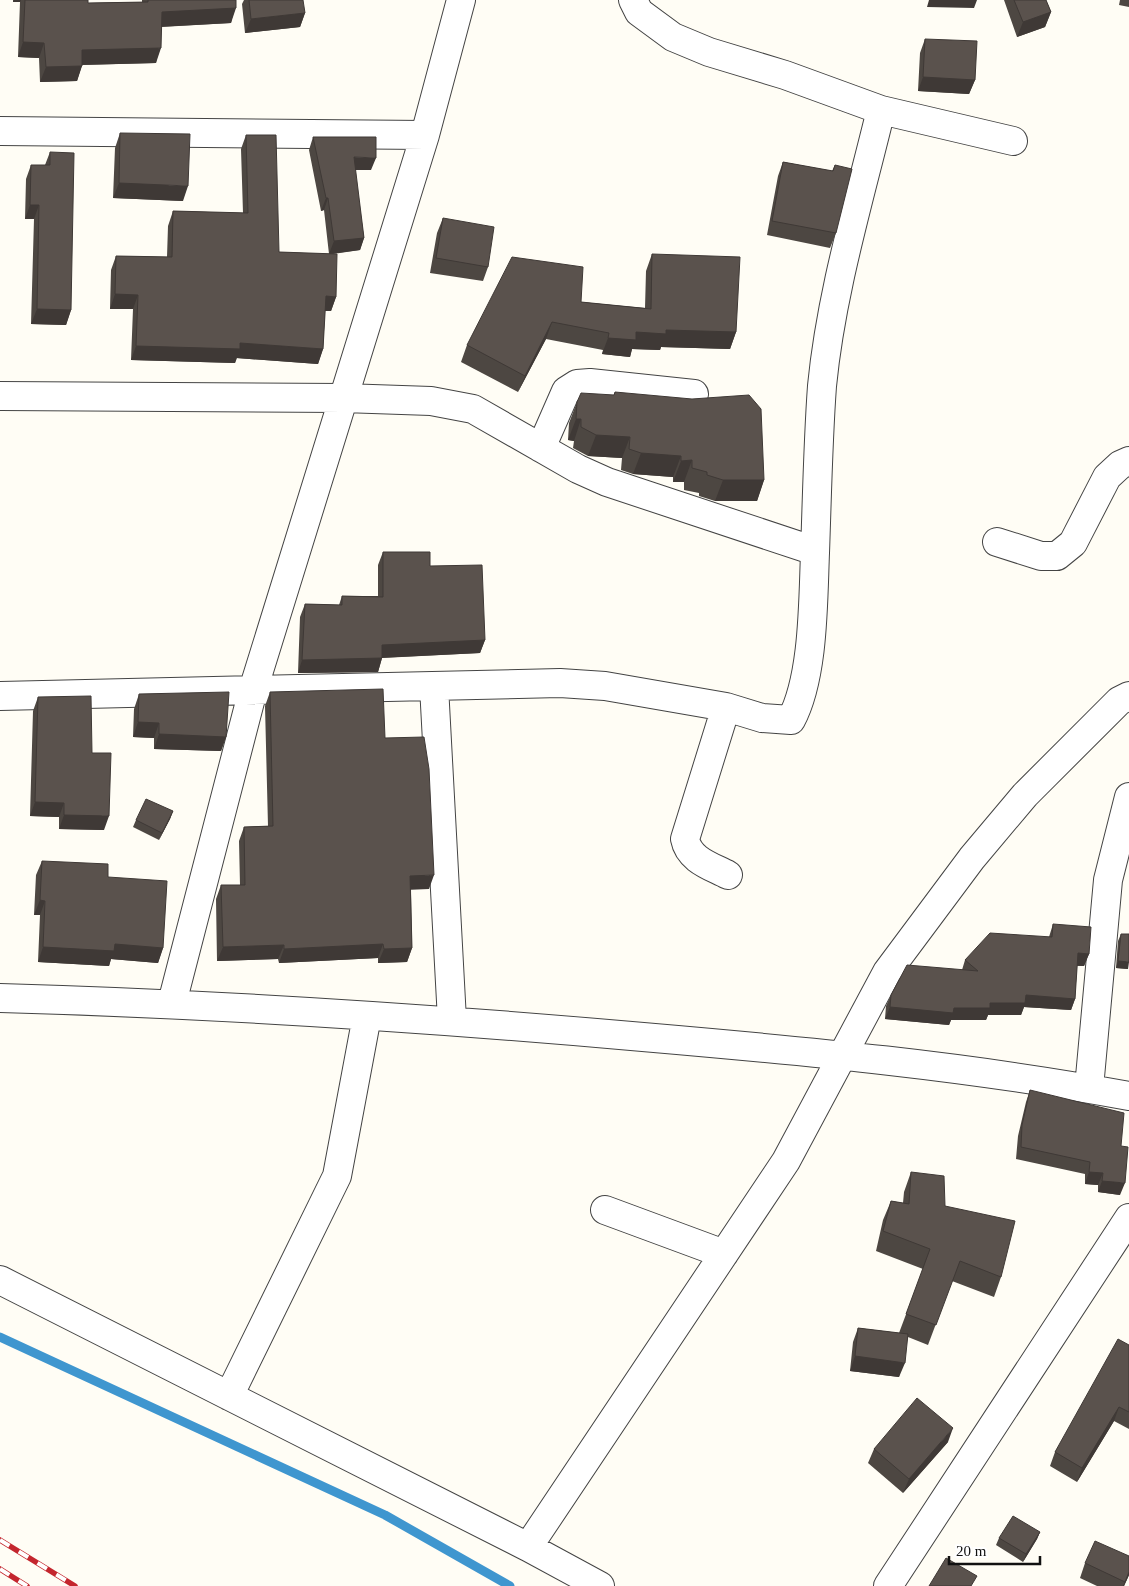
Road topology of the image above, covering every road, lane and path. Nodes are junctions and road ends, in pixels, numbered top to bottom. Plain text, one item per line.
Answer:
1 (461, 0) edge
2 (633, 0) edge
3 (882, 110) junction
4 (0, 131) edge
5 (425, 135) junction
6 (1014, 141) dead end
7 (694, 394) dead end
8 (0, 396) edge
9 (343, 398) junction
10 (540, 448) junction
11 (1129, 461) edge
12 (997, 542) dead end
13 (815, 551) junction
14 (434, 686) junction
15 (253, 690) junction
16 (0, 696) edge
17 (1129, 696) edge
18 (726, 707) junction
19 (1129, 797) edge
20 (728, 875) dead end
21 (0, 998) edge
22 (172, 1003) junction
23 (367, 1016) junction
24 (452, 1020) junction
25 (842, 1054) junction
26 (1089, 1088) junction
27 (1129, 1096) edge
28 (605, 1210) dead end
29 (1129, 1218) edge
30 (724, 1254) junction
31 (0, 1280) edge
32 (229, 1396) junction
33 (528, 1547) junction
34 (600, 1586) edge
35 (888, 1586) edge

1 - 5 street
2 - 3 street
3 - 6 street
3 - 13 street
4 - 5 street
5 - 9 street
7 - 10 street
8 - 9 street
9 - 10 street
9 - 15 street
10 - 13 street
11 - 12 street
13 - 18 street
14 - 15 street
14 - 18 street
14 - 24 street
15 - 16 street
15 - 22 street
17 - 25 street
18 - 20 street
19 - 26 street
21 - 22 street
22 - 23 street
23 - 24 street
23 - 32 street
24 - 25 street
25 - 26 street
25 - 30 street
26 - 27 street
28 - 30 street
29 - 35 street
30 - 33 street
31 - 32 street
32 - 33 street
33 - 34 street

